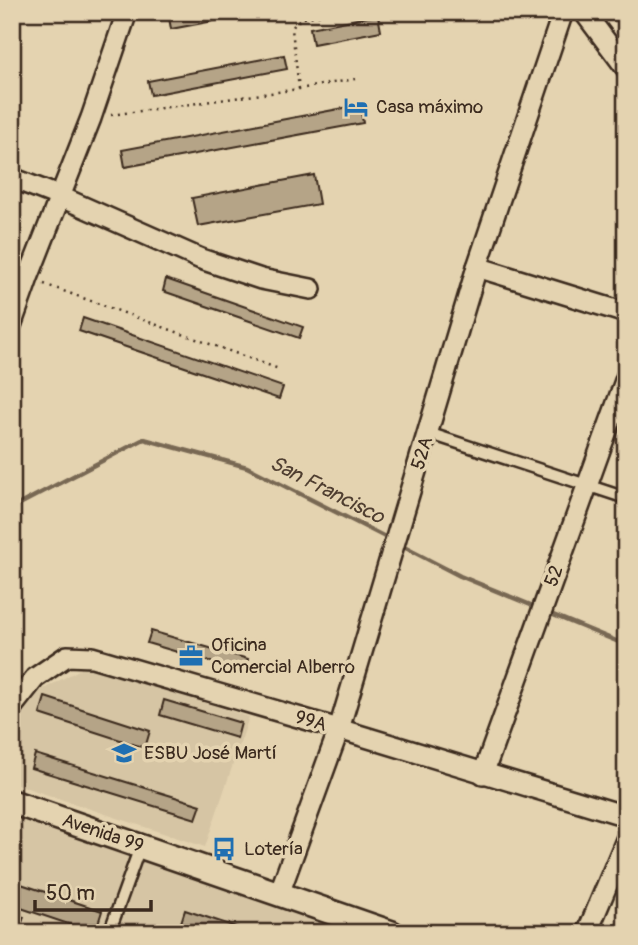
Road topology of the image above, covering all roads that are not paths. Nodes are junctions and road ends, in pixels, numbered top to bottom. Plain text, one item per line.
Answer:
1 (127, 12) edge
2 (563, 12) edge
3 (584, 12) edge
4 (626, 68) edge
5 (12, 178) edge
6 (61, 197) junction
7 (477, 267) junction
8 (311, 289) dead end
9 (626, 313) edge
10 (12, 323) edge
11 (626, 378) edge
12 (428, 433) junction
13 (587, 485) junction
14 (626, 498) edge
15 (12, 707) edge
16 (339, 729) junction
17 (483, 774) junction
18 (12, 802) edge
19 (626, 816) edge
20 (626, 840) edge
21 (141, 846) junction
22 (279, 894) junction
23 (383, 931) edge
24 (109, 933) edge
25 (587, 933) edge

1 - 6 street
2 - 7 street, 52A
3 - 4 street
5 - 6 street
6 - 8 street
6 - 10 street
7 - 9 street
7 - 12 street, 52A
11 - 13 street, 52
12 - 13 lane
12 - 16 street, 52A
13 - 14 lane
13 - 17 street, 52
15 - 16 street, 99A
16 - 17 street, 99A
16 - 22 street, 52A
17 - 19 street, 99A
18 - 21 street, Avenida 99
20 - 25 street
21 - 22 street, Avenida 99
21 - 24 lane
22 - 23 street, Avenida 99

